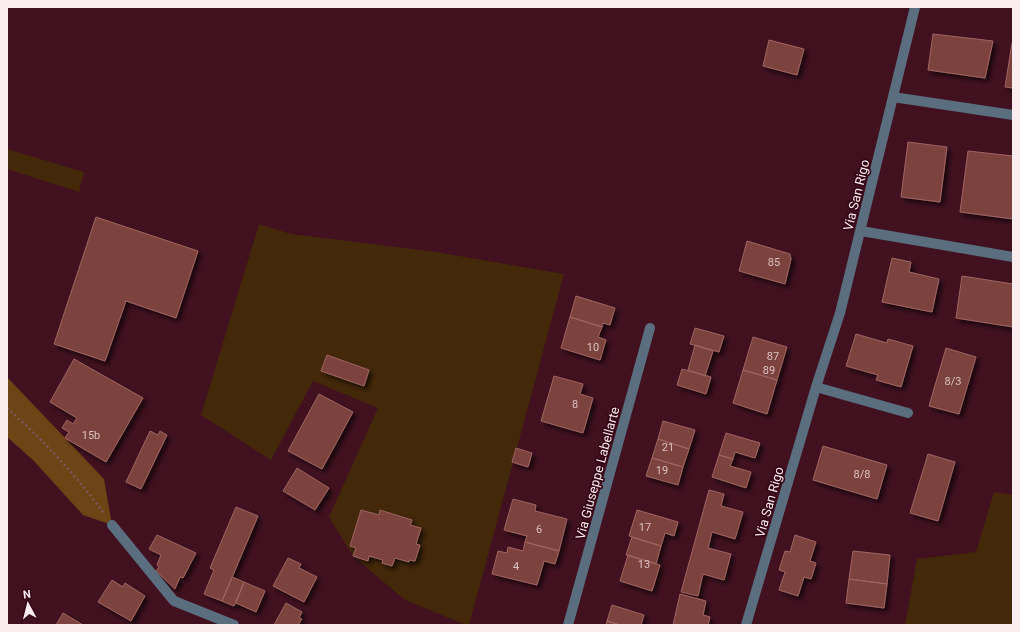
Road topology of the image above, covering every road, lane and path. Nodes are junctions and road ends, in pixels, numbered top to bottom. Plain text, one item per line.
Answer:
1 (915, 7) edge
2 (893, 97) junction
3 (1013, 116) edge
4 (861, 231) junction
5 (1013, 257) edge
6 (650, 328) dead end
7 (816, 387) junction
8 (7, 408) edge
9 (908, 413) dead end
10 (112, 525) joint
11 (234, 625) edge
12 (568, 625) edge
13 (746, 625) edge

1 - 2 street, Via San Rigo
2 - 3 street
2 - 4 street, Via San Rigo
4 - 5 street
4 - 7 street, Via San Rigo
6 - 12 street, Via Giuseppe Labellarte
7 - 9 street
7 - 13 street, Via San Rigo
8 - 10 path
10 - 11 street

